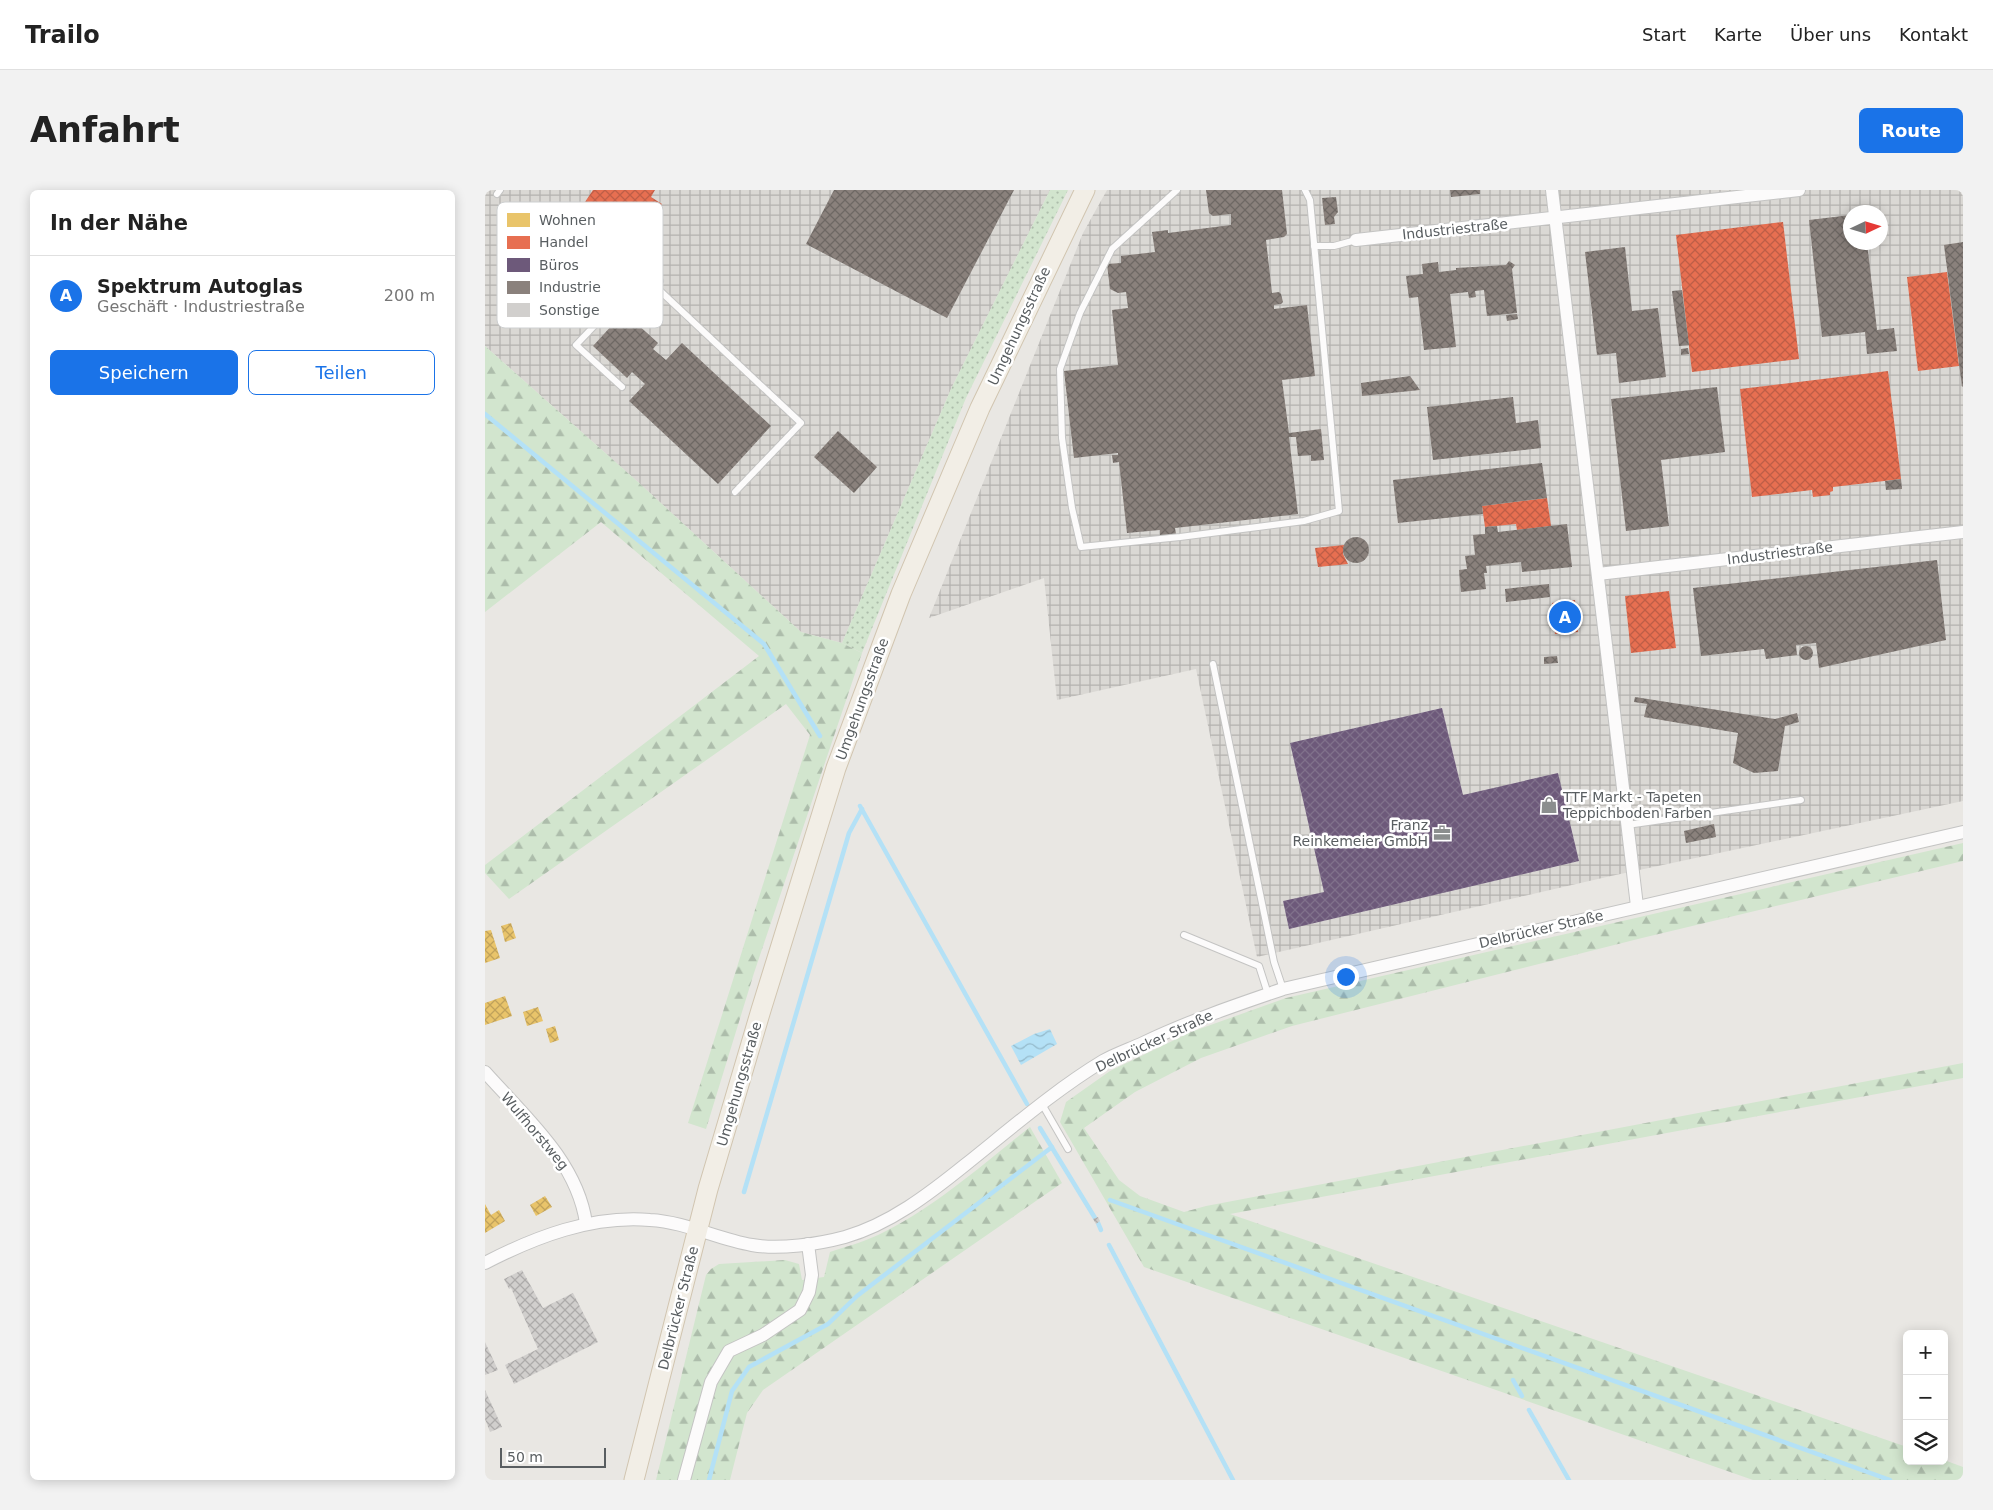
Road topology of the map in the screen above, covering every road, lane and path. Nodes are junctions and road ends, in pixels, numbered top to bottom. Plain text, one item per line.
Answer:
1 (1085, 190) edge
2 (1177, 190) edge
3 (1305, 190) edge
4 (1552, 190) edge
5 (1799, 190) edge
6 (1555, 217) junction
7 (1356, 240) joint
8 (1314, 246) junction
9 (663, 289) edge
10 (592, 328) edge
11 (621, 387) dead end
12 (735, 492) dead end
13 (1963, 532) edge
14 (1597, 574) junction
15 (1213, 664) dead end
16 (1801, 800) dead end
17 (1627, 825) junction
18 (1963, 832) edge
19 (1637, 906) junction
20 (1184, 935) dead end
21 (1283, 989) junction
22 (1268, 994) junction
23 (485, 1072) edge
24 (1042, 1104) junction
25 (1068, 1149) dead end
26 (587, 1223) junction
27 (697, 1229) junction
28 (808, 1244) junction
29 (485, 1263) edge
30 (634, 1480) edge
31 (684, 1480) edge

1 - 27 main road, Umgehungsstraße
2 - 8 lane
3 - 8 lane
4 - 6 street
5 - 6 street, Industriestraße
6 - 7 street, Industriestraße
6 - 14 street
7 - 8 lane
9 - 12 lane
10 - 11 lane
13 - 14 street, Industriestraße
14 - 17 street
15 - 21 lane
16 - 17 lane
17 - 19 street
18 - 19 street, Delbrücker Straße
19 - 21 street, Delbrücker Straße
20 - 22 lane
21 - 22 street, Delbrücker Straße
22 - 24 street, Delbrücker Straße
23 - 26 street, Wulfhorstweg
24 - 25 lane
24 - 28 street, Delbrücker Straße
26 - 27 street
26 - 29 street
27 - 28 street, Delbrücker Straße
27 - 30 main road, Delbrücker Straße
28 - 31 street

